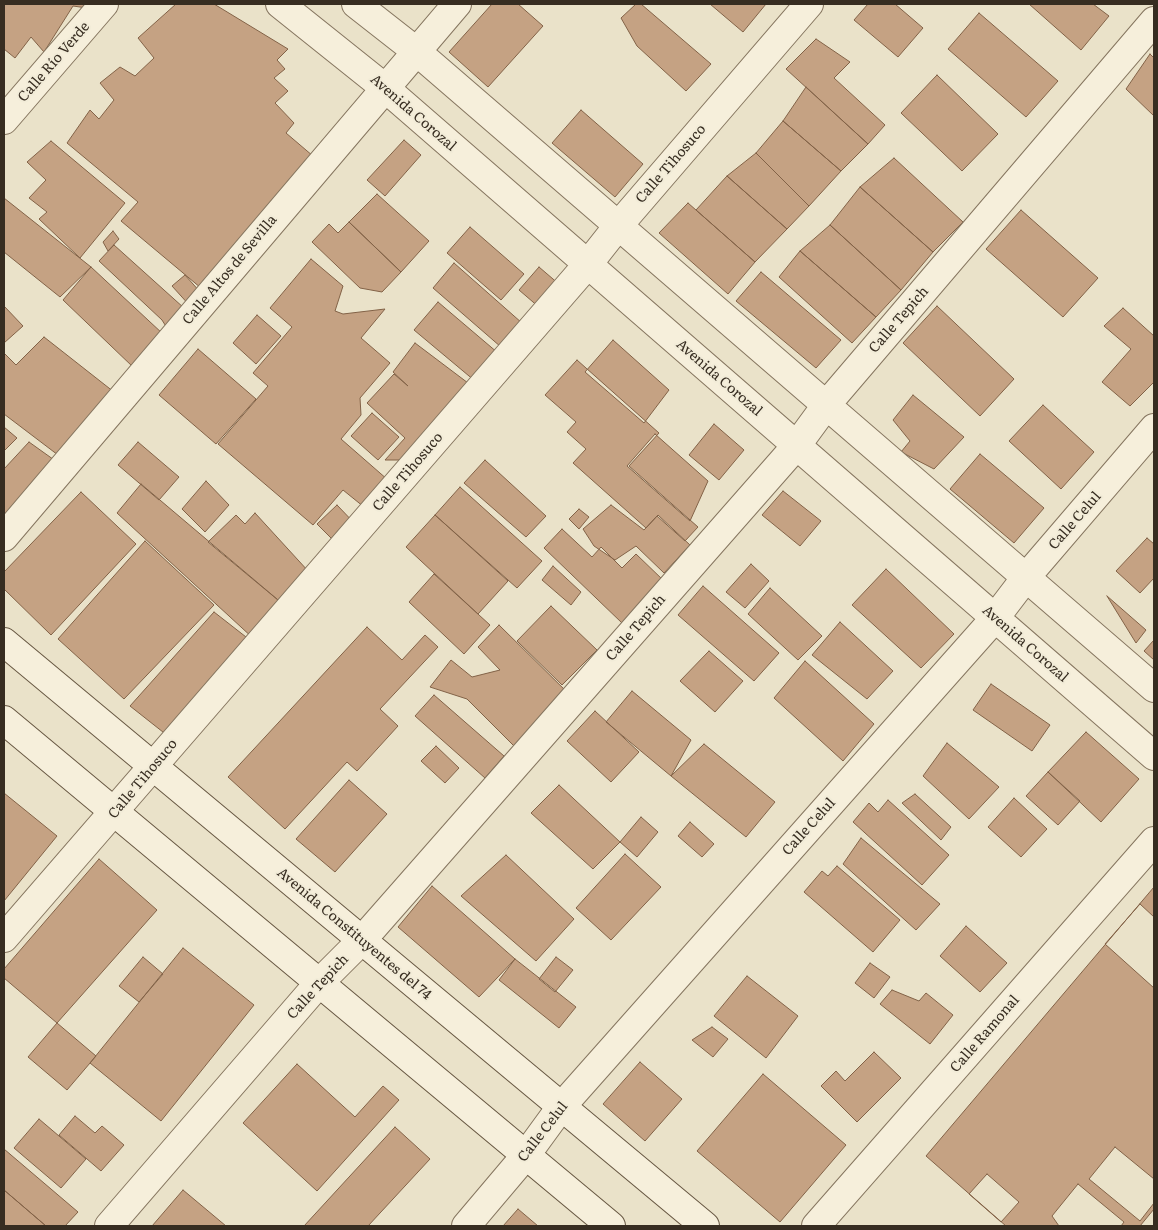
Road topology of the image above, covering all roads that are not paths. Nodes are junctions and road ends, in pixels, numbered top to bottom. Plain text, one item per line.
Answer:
1 (104, 4) edge
2 (280, 4) edge
3 (356, 4) edge
4 (457, 4) edge
5 (809, 4) edge
6 (1154, 22) edge
7 (416, 51) junction
8 (385, 88) junction
9 (4, 120) edge
10 (618, 226) junction
11 (588, 264) junction
12 (827, 404) junction
13 (1154, 428) edge
14 (797, 445) junction
15 (4, 537) edge
16 (1027, 576) junction
17 (995, 618) junction
18 (4, 642) edge
19 (1154, 688) edge
20 (4, 720) edge
21 (1154, 756) edge
22 (153, 766) junction
23 (115, 813) junction
24 (1154, 841) edge
25 (4, 938) edge
26 (362, 940) junction
27 (319, 983) junction
28 (561, 1107) junction
29 (526, 1155) junction
30 (109, 1226) edge
31 (466, 1226) edge
32 (611, 1226) edge
33 (705, 1226) edge
34 (816, 1226) edge

1 - 9 street, Calle Río Verde
2 - 8 street, Avenida Corozal
3 - 7 street
4 - 7 street, Calle Altos de Sevilla
5 - 10 street, Calle Tihosuco
6 - 12 street, Calle Tepich
7 - 8 street, Calle Altos de Sevilla
7 - 10 street
8 - 11 street, Avenida Corozal
8 - 15 street, Calle Altos de Sevilla
10 - 11 street, Calle Tihosuco
10 - 12 street
11 - 14 street, Avenida Corozal
11 - 22 street, Calle Tihosuco
12 - 14 street, Calle Tepich
12 - 16 street
13 - 16 street, Calle Celul
14 - 17 street, Avenida Corozal
14 - 26 street, Calle Tepich
16 - 17 street, Calle Celul
16 - 19 street
17 - 21 street, Avenida Corozal
17 - 28 street, Calle Celul
18 - 22 street, Avenida Constituyentes del 74
20 - 23 street
22 - 23 street, Calle Tihosuco
22 - 26 street, Avenida Constituyentes del 74
23 - 25 street, Calle Tihosuco
23 - 27 street
24 - 34 street, Calle Ramonal
26 - 27 street, Calle Tepich
26 - 28 street, Avenida Constituyentes del 74
27 - 29 street
27 - 30 street, Calle Tepich
28 - 29 street, Calle Celul
28 - 33 street, Avenida Constituyentes del 74
29 - 31 street, Calle Celul
29 - 32 street

